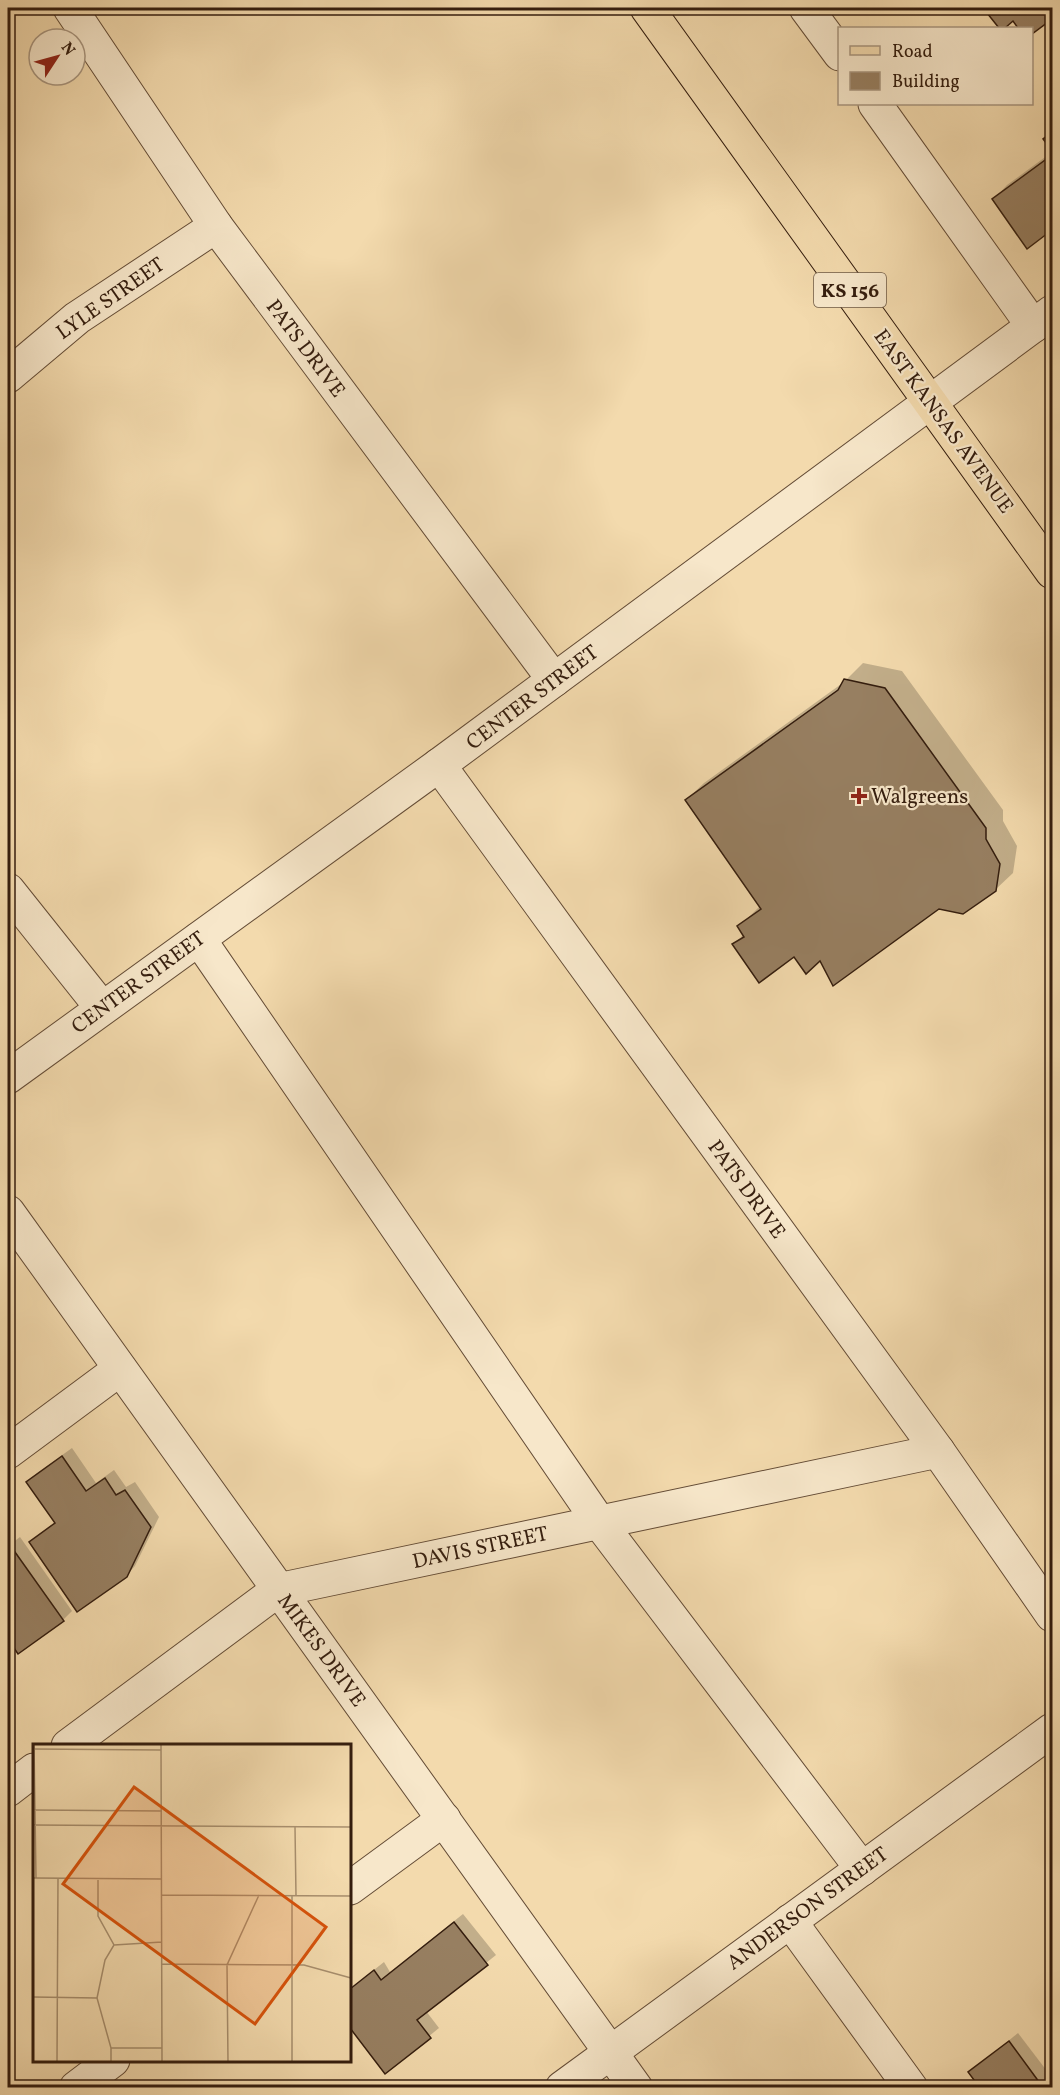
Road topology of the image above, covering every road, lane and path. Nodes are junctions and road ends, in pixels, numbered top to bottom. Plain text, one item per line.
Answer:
1 (70, 8) edge
2 (647, 8) edge
3 (806, 8) edge
4 (838, 51) edge
5 (876, 105) edge
6 (216, 226) junction
7 (1043, 319) edge
8 (8, 376) edge
9 (930, 401) junction
10 (1053, 572) edge
11 (554, 680) junction
12 (439, 765) junction
13 (8, 890) edge
14 (199, 939) junction
15 (102, 1008) junction
16 (8, 1077) edge
17 (8, 1212) edge
18 (120, 1369) junction
19 (938, 1451) junction
20 (8, 1452) edge
21 (599, 1522) junction
22 (278, 1590) junction
23 (1053, 1615) edge
24 (1053, 1730) edge
25 (71, 1744) edge
26 (33, 1771) edge
27 (8, 1790) edge
28 (444, 1819) junction
29 (862, 1869) junction
30 (351, 1887) edge
31 (790, 1921) junction
32 (611, 2051) junction
33 (112, 2062) edge
34 (76, 2088) edge
35 (562, 2088) edge
36 (636, 2088) edge
37 (911, 2088) edge

1 - 6 street, PATS DRIVE
2 - 9 main road, EAST KANSAS AVENUE / KS 156
3 - 4 street
5 - 7 street
6 - 8 street, LYLE STREET
6 - 11 street, PATS DRIVE
7 - 9 street, CENTER STREET
9 - 10 main road, EAST KANSAS AVENUE / KS 156
9 - 11 street, CENTER STREET
11 - 12 street, CENTER STREET
12 - 14 street, CENTER STREET
12 - 19 street, PATS DRIVE
13 - 15 street
14 - 15 street, CENTER STREET
14 - 21 street
15 - 16 street, CENTER STREET
17 - 18 street, MIKES DRIVE
18 - 20 street
18 - 22 street, MIKES DRIVE
19 - 21 street, DAVIS STREET
19 - 23 street, PATS DRIVE
21 - 22 street, DAVIS STREET
21 - 29 street
22 - 25 street, DAVIS STREET
22 - 28 street, MIKES DRIVE
24 - 29 street, ANDERSON STREET
26 - 27 street
28 - 30 street
28 - 32 street, MIKES DRIVE
29 - 31 street, ANDERSON STREET
31 - 32 street, ANDERSON STREET
31 - 37 street
32 - 35 street, ANDERSON STREET
32 - 36 street, MIKES DRIVE
33 - 34 street

